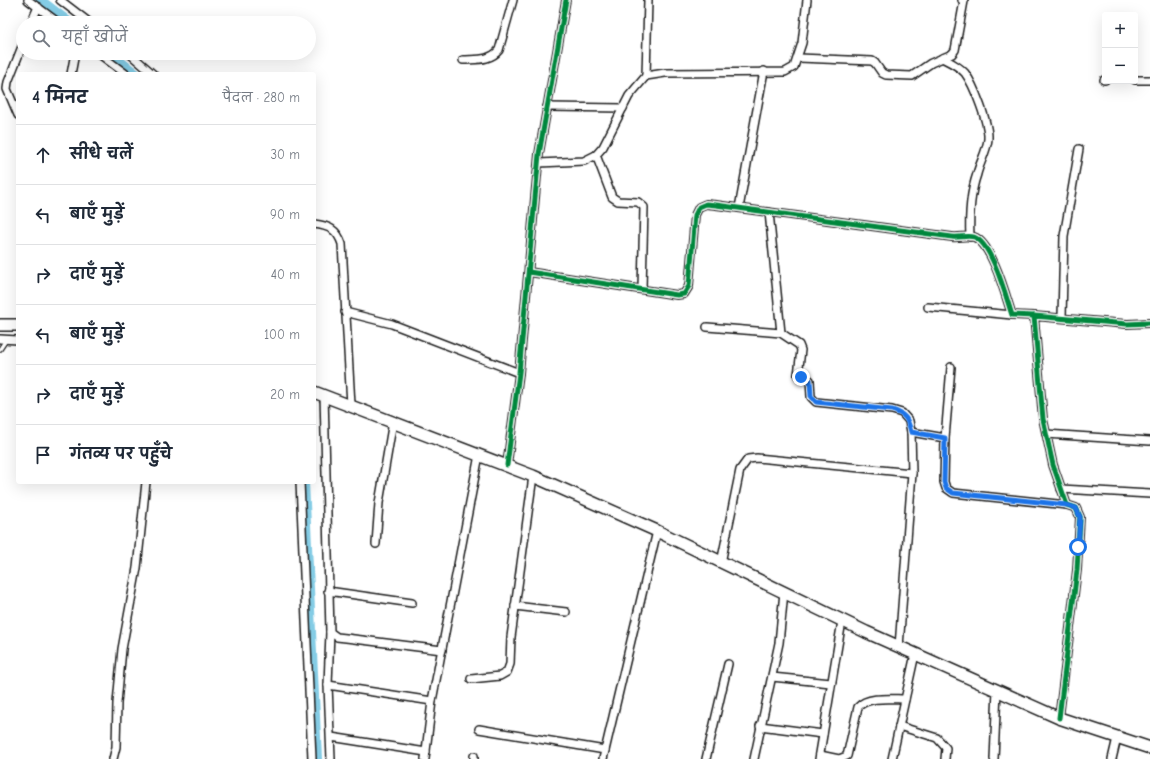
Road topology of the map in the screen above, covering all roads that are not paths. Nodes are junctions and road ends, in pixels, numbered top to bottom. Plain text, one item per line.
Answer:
1 (28, 0) edge
2 (60, 0) edge
3 (513, 0) edge
4 (566, 0) edge
5 (648, 0) edge
6 (807, 0) edge
7 (964, 0) edge
8 (38, 7) junction
9 (34, 16) edge
10 (50, 16) edge
11 (81, 16) edge
12 (799, 58) junction
13 (942, 58) junction
14 (17, 60) edge
15 (74, 60) edge
16 (107, 60) edge
17 (137, 60) edge
18 (463, 60) dead end
19 (71, 72) edge
20 (123, 72) edge
21 (151, 72) edge
22 (764, 72) junction
23 (646, 76) junction
24 (1138, 80) edge
25 (1150, 80) edge
26 (547, 107) junction
27 (623, 108) junction
28 (16, 110) edge
29 (1079, 149) dead end
30 (596, 155) junction
31 (539, 163) junction
32 (739, 208) junction
33 (768, 212) junction
34 (316, 224) edge
35 (970, 237) junction
36 (529, 272) junction
37 (642, 289) junction
38 (928, 307) dead end
39 (345, 312) junction
40 (1012, 315) junction
41 (1034, 316) junction
42 (1062, 317) junction
43 (1150, 323) edge
44 (0, 325) edge
45 (16, 325) edge
46 (707, 327) dead end
47 (781, 333) junction
48 (3, 340) edge
49 (16, 340) edge
50 (0, 349) edge
51 (951, 367) dead end
52 (519, 373) junction
53 (319, 394) edge
54 (351, 405) junction
55 (393, 421) junction
56 (911, 432) junction
57 (1046, 434) junction
58 (945, 438) junction
59 (1150, 441) edge
60 (480, 455) junction
61 (507, 465) junction
62 (912, 473) junction
63 (533, 476) junction
64 (146, 484) edge
65 (300, 484) edge
66 (1061, 490) junction
67 (1150, 494) edge
68 (1067, 505) junction
69 (657, 531) junction
70 (376, 544) dead end
71 (721, 563) junction
72 (328, 591) junction
73 (784, 592) junction
74 (412, 603) dead end
75 (515, 606) junction
76 (566, 612) dead end
77 (842, 621) junction
78 (330, 632) junction
79 (899, 647) junction
80 (442, 650) junction
81 (915, 654) junction
82 (728, 664) dead end
83 (772, 677) junction
84 (472, 679) dead end
85 (831, 683) junction
86 (328, 684) junction
87 (997, 690) junction
88 (905, 699) junction
89 (432, 701) junction
90 (1059, 718) junction
91 (760, 726) junction
92 (899, 726) junction
93 (479, 729) dead end
94 (823, 734) junction
95 (331, 737) junction
96 (1117, 738) junction
97 (1150, 748) edge
98 (605, 750) junction
99 (425, 755) edge
100 (819, 757) edge
101 (112, 759) edge
102 (312, 759) edge
103 (331, 759) edge
104 (603, 759) edge
105 (706, 759) edge
106 (754, 759) edge
107 (892, 759) edge
108 (945, 759) edge
109 (994, 759) edge
110 (1112, 759) edge

1 - 8 street
2 - 11 street
3 - 18 street
4 - 26 street
5 - 23 street
6 - 12 street
7 - 13 street
8 - 9 street
8 - 10 street
12 - 13 street
12 - 22 street
13 - 35 street
14 - 28 street
15 - 19 street
16 - 20 street
17 - 21 street
22 - 23 street
22 - 32 street
23 - 27 street
24 - 25 street
26 - 27 street
26 - 31 street
27 - 30 street
29 - 42 street
30 - 31 street
30 - 37 street
31 - 36 street
32 - 33 street
32 - 37 street
33 - 35 street
33 - 47 street
34 - 39 street
35 - 40 street
36 - 37 street
36 - 52 street
38 - 40 street
39 - 52 street
39 - 54 street
40 - 41 street
41 - 42 street
41 - 57 street
42 - 43 street
44 - 45 main road
46 - 47 street
47 - 56 street
48 - 49 street
48 - 50 lane
51 - 58 street
52 - 61 street
53 - 54 main road
53 - 72 street
54 - 55 main road
55 - 60 main road
55 - 70 street
56 - 58 street
56 - 62 street
57 - 59 street
57 - 66 street
58 - 68 street
60 - 61 main road
60 - 80 street
61 - 63 main road
62 - 71 street
62 - 79 street
63 - 69 main road
63 - 75 street
64 - 101 street
65 - 102 street
66 - 67 street
66 - 68 street
68 - 90 street
69 - 71 main road
69 - 98 street
71 - 73 main road
72 - 74 street
72 - 78 street
73 - 77 main road
73 - 83 street
75 - 76 street
75 - 84 street
77 - 79 main road
77 - 85 street
78 - 80 street
78 - 86 street
79 - 81 main road
80 - 89 street
81 - 87 main road
81 - 88 street
82 - 105 street
83 - 85 street
83 - 91 street
85 - 94 street
86 - 89 street
86 - 95 street
87 - 90 main road
87 - 109 street
88 - 92 street
88 - 100 street
89 - 99 street
90 - 96 main road
91 - 94 street
91 - 106 street
92 - 107 street
92 - 108 street
93 - 98 street
94 - 100 street
95 - 99 street
95 - 103 street
96 - 97 main road
96 - 110 street
98 - 104 street

